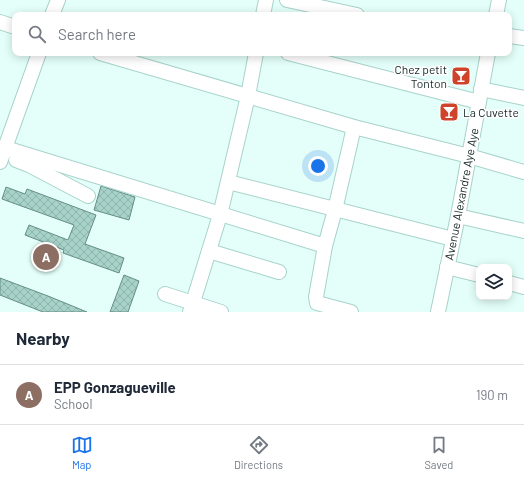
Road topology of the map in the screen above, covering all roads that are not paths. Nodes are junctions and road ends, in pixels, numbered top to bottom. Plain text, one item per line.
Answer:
1 (58, 0) edge
2 (266, 0) edge
3 (287, 0) edge
4 (499, 0) edge
5 (336, 5) edge
6 (53, 12) edge
7 (264, 12) edge
8 (351, 12) edge
9 (497, 12) edge
10 (0, 22) edge
11 (12, 26) edge
12 (512, 36) edge
13 (524, 38) edge
14 (38, 56) edge
15 (110, 56) edge
16 (255, 56) edge
17 (302, 56) edge
18 (487, 56) edge
19 (480, 95) junction
20 (248, 96) junction
21 (524, 98) edge
22 (354, 127) junction
23 (6, 129) edge
24 (2, 155) edge
25 (469, 156) junction
26 (524, 172) edge
27 (228, 182) junction
28 (88, 196) dead end
29 (335, 210) junction
30 (220, 215) junction
31 (458, 216) junction
32 (524, 230) edge
33 (453, 240) junction
34 (325, 246) junction
35 (209, 251) junction
36 (447, 267) junction
37 (279, 272) dead end
38 (476, 274) edge
39 (512, 284) edge
40 (524, 287) edge
41 (165, 294) dead end
42 (191, 308) edge
43 (221, 312) edge
44 (351, 312) edge
45 (438, 312) edge

1 - 6 street
2 - 7 street
3 - 5 street
4 - 9 street
5 - 8 street
10 - 11 street
12 - 13 street
14 - 23 street
15 - 20 street
16 - 20 street
17 - 19 street
18 - 19 street, Avenue Alexandre Aye Aye
19 - 21 street
19 - 25 street, Avenue Alexandre Aye Aye
20 - 22 street
20 - 27 street
22 - 25 street
22 - 29 street
23 - 24 street
24 - 28 street
24 - 30 street
25 - 26 street
25 - 31 street, Avenue Alexandre Aye Aye
27 - 29 street
27 - 30 street
29 - 33 street
29 - 34 street
30 - 34 street
30 - 35 street
31 - 32 street
31 - 33 street, Avenue Alexandre Aye Aye
33 - 36 street, Avenue Alexandre Aye Aye
34 - 44 street
35 - 37 street
35 - 42 street
36 - 38 street
36 - 45 street, Avenue Alexandre Aye Aye
39 - 40 street
41 - 42 street
42 - 43 street

